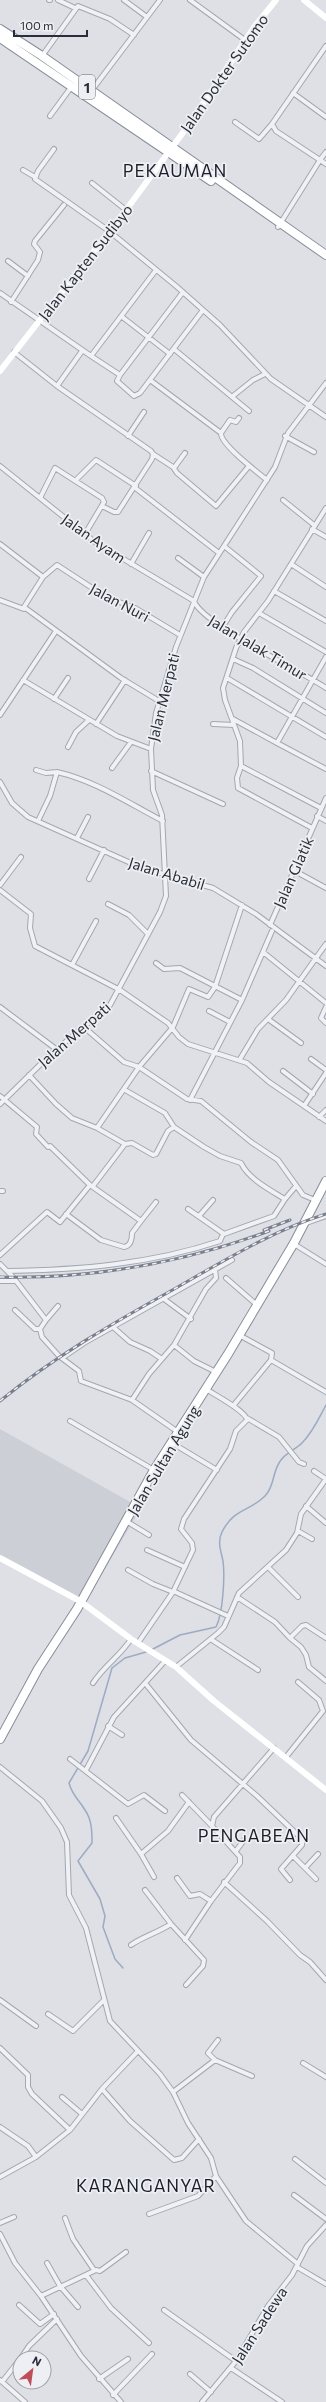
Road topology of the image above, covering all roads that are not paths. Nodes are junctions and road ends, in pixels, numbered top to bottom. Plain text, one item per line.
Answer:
1 (58, 0) edge
2 (124, 0) edge
3 (160, 0) edge
4 (190, 0) edge
5 (276, 0) edge
6 (304, 0) edge
7 (75, 8) junction
8 (147, 17) junction
9 (326, 18) edge
10 (0, 29) edge
11 (134, 35) junction
12 (0, 38) edge
13 (245, 40) junction
14 (326, 46) edge
15 (42, 56) junction
16 (72, 86) junction
17 (92, 90) junction
18 (293, 93) junction
19 (50, 116) dead end
20 (326, 117) edge
21 (234, 122) dead end
22 (272, 124) junction
23 (54, 149) dead end
24 (170, 149) junction
25 (326, 152) edge
26 (320, 160) junction
27 (326, 164) edge
28 (23, 170) dead end
29 (35, 177) junction
30 (92, 183) dead end
31 (64, 205) dead end
32 (126, 210) junction
33 (279, 225) junction
34 (109, 231) junction
35 (326, 254) edge
36 (326, 260) edge
37 (8, 261) dead end
38 (156, 270) junction
39 (28, 276) junction
40 (183, 292) junction
41 (0, 294) edge
42 (11, 302) junction
43 (203, 310) junction
44 (121, 316) junction
45 (40, 321) junction
46 (149, 338) junction
47 (174, 349) junction
48 (82, 351) junction
49 (14, 352) junction
50 (170, 354) junction
51 (91, 356) junction
52 (0, 371) edge
53 (265, 374) junction
54 (120, 375) junction
55 (150, 380) junction
56 (326, 384) edge
57 (57, 386) junction
58 (233, 396) junction
59 (308, 404) junction
60 (249, 411) dead end
61 (144, 412) dead end
62 (326, 417) edge
63 (239, 418) dead end
64 (221, 433) junction
65 (128, 436) junction
66 (285, 436) junction
67 (314, 452) dead end
68 (185, 453) dead end
69 (153, 454) junction
70 (0, 466) edge
71 (250, 466) junction
72 (174, 468) junction
73 (76, 480) junction
74 (267, 480) junction
75 (135, 486) junction
76 (40, 498) junction
77 (283, 500) dead end
78 (102, 506) junction
79 (326, 508) edge
80 (313, 527) junction
81 (149, 532) dead end
82 (85, 534) junction
83 (326, 537) edge
84 (0, 544) edge
85 (224, 546) junction
86 (219, 553) junction
87 (178, 558) dead end
88 (131, 564) junction
89 (290, 564) junction
90 (43, 577) junction
91 (204, 577) junction
92 (326, 588) edge
93 (274, 590) junction
94 (0, 600) edge
95 (194, 601) junction
96 (24, 609) junction
97 (259, 613) junction
98 (326, 621) edge
99 (222, 628) junction
100 (56, 631) junction
101 (180, 635) junction
102 (241, 638) junction
103 (326, 652) edge
104 (326, 657) edge
105 (233, 659) junction
106 (68, 678) dead end
107 (227, 678) junction
108 (23, 680) junction
109 (124, 680) junction
110 (313, 680) junction
111 (326, 688) edge
112 (302, 698) junction
113 (54, 699) junction
114 (159, 701) junction
115 (326, 713) edge
116 (0, 715) edge
117 (292, 716) junction
118 (233, 719) junction
119 (89, 720) junction
120 (96, 724) junction
121 (213, 724) dead end
122 (234, 725) junction
123 (326, 737) edge
124 (131, 742) junction
125 (277, 743) junction
126 (68, 747) dead end
127 (150, 749) junction
128 (241, 766) junction
129 (112, 768) dead end
130 (326, 769) edge
131 (36, 770) dead end
132 (151, 771) junction
133 (57, 772) junction
134 (0, 782) edge
135 (326, 798) edge
136 (222, 804) dead end
137 (320, 808) junction
138 (317, 816) junction
139 (88, 817) dead end
140 (38, 821) junction
141 (163, 821) junction
142 (326, 821) edge
143 (312, 828) junction
144 (77, 838) junction
145 (104, 850) junction
146 (20, 857) dead end
147 (293, 870) junction
148 (164, 874) junction
149 (89, 878) dead end
150 (0, 885) edge
151 (326, 888) edge
152 (0, 890) edge
153 (108, 904) dead end
154 (242, 905) junction
155 (96, 921) dead end
156 (270, 925) junction
157 (272, 931) dead end
158 (148, 934) junction
159 (326, 944) edge
160 (263, 952) junction
161 (315, 957) junction
162 (156, 963) dead end
163 (72, 965) junction
164 (326, 966) edge
165 (300, 980) junction
166 (215, 987) junction
167 (120, 990) junction
168 (242, 1000) junction
169 (326, 1003) edge
170 (0, 1006) edge
171 (326, 1007) edge
172 (209, 1011) dead end
173 (268, 1018) junction
174 (230, 1022) junction
175 (326, 1023) edge
176 (173, 1027) junction
177 (84, 1028) junction
178 (301, 1043) dead end
179 (56, 1049) junction
180 (213, 1054) junction
181 (311, 1058) dead end
182 (240, 1059) junction
183 (139, 1067) junction
184 (283, 1071) dead end
185 (326, 1072) edge
186 (29, 1075) junction
187 (125, 1090) junction
188 (313, 1094) junction
189 (0, 1096) edge
190 (4, 1100) junction
191 (190, 1100) junction
192 (0, 1104) edge
193 (304, 1106) junction
194 (326, 1110) edge
195 (319, 1117) junction
196 (326, 1121) edge
197 (97, 1128) junction
198 (174, 1128) junction
199 (125, 1144) junction
200 (325, 1185) edge
201 (91, 1186) junction
202 (296, 1186) junction
203 (285, 1199) junction
204 (213, 1200) dead end
205 (315, 1200) junction
206 (156, 1202) dead end
207 (188, 1208) dead end
208 (66, 1214) junction
209 (199, 1216) junction
210 (326, 1216) edge
211 (141, 1221) junction
212 (302, 1226) junction
213 (223, 1234) junction
214 (294, 1244) junction
215 (0, 1255) edge
216 (232, 1260) dead end
217 (0, 1264) edge
218 (326, 1264) edge
219 (4, 1269) edge
220 (215, 1269) junction
221 (226, 1278) dead end
222 (0, 1281) edge
223 (16, 1281) junction
224 (164, 1299) junction
225 (257, 1305) junction
226 (58, 1306) dead end
227 (16, 1310) dead end
228 (191, 1319) junction
229 (46, 1320) junction
230 (113, 1327) junction
231 (40, 1329) junction
232 (239, 1335) junction
233 (174, 1345) junction
234 (62, 1358) junction
235 (162, 1359) junction
236 (271, 1360) junction
237 (216, 1372) junction
238 (206, 1389) junction
239 (326, 1392) edge
240 (132, 1400) junction
241 (234, 1406) junction
242 (247, 1418) junction
243 (70, 1421) dead end
244 (178, 1432) junction
245 (171, 1443) junction
246 (304, 1464) dead end
247 (154, 1470) junction
248 (217, 1470) junction
249 (314, 1471) dead end
250 (326, 1479) edge
251 (306, 1506) junction
252 (126, 1520) junction
253 (326, 1523) edge
254 (298, 1531) junction
255 (149, 1535) dead end
256 (312, 1539) dead end
257 (147, 1550) dead end
258 (0, 1558) edge
259 (185, 1567) junction
260 (269, 1568) junction
261 (128, 1570) dead end
262 (173, 1591) junction
263 (237, 1597) junction
264 (298, 1597) dead end
265 (80, 1601) junction
266 (226, 1616) junction
267 (290, 1638) junction
268 (326, 1638) edge
269 (132, 1639) junction
270 (212, 1640) junction
271 (138, 1643) junction
272 (166, 1661) junction
273 (176, 1667) junction
274 (258, 1670) dead end
275 (326, 1681) edge
276 (145, 1682) junction
277 (298, 1682) dead end
278 (93, 1683) dead end
279 (325, 1712) edge
280 (108, 1726) junction
281 (122, 1735) dead end
282 (0, 1739) edge
283 (274, 1748) junction
284 (286, 1757) junction
285 (70, 1759) dead end
286 (0, 1767) edge
287 (86, 1770) junction
288 (243, 1785) junction
289 (326, 1790) edge
290 (182, 1795) dead end
291 (188, 1802) junction
292 (165, 1811) dead end
293 (116, 1818) dead end
294 (212, 1826) junction
295 (244, 1840) dead end
296 (236, 1851) junction
297 (141, 1854) junction
298 (318, 1854) dead end
299 (293, 1856) junction
300 (305, 1868) junction
301 (154, 1877) dead end
302 (177, 1878) dead end
303 (316, 1879) dead end
304 (290, 1880) dead end
305 (224, 1882) junction
306 (145, 1890) dead end
307 (211, 1901) junction
308 (170, 1924) junction
309 (185, 1940) junction
310 (131, 1945) dead end
311 (326, 1980) edge
312 (186, 1985) dead end
313 (0, 2000) edge
314 (104, 2000) junction
315 (48, 2014) dead end
316 (36, 2026) dead end
317 (218, 2040) dead end
318 (0, 2048) edge
319 (138, 2051) junction
320 (215, 2060) junction
321 (303, 2063) dead end
322 (252, 2076) dead end
323 (326, 2077) edge
324 (102, 2089) junction
325 (173, 2092) junction
326 (62, 2097) dead end
327 (82, 2114) junction
328 (0, 2127) edge
329 (70, 2130) junction
330 (198, 2139) junction
331 (36, 2157) junction
332 (295, 2159) dead end
333 (216, 2176) junction
334 (0, 2177) edge
335 (326, 2184) edge
336 (294, 2195) dead end
337 (148, 2214) dead end
338 (14, 2217) dead end
339 (65, 2218) dead end
340 (326, 2219) edge
341 (0, 2223) edge
342 (326, 2225) edge
343 (0, 2234) edge
344 (126, 2252) dead end
345 (47, 2263) dead end
346 (300, 2267) junction
347 (94, 2270) junction
348 (86, 2275) junction
349 (326, 2284) edge
350 (60, 2286) junction
351 (41, 2296) junction
352 (19, 2305) dead end
353 (78, 2307) dead end
354 (164, 2310) dead end
355 (54, 2314) junction
356 (57, 2319) junction
357 (149, 2343) dead end
358 (26, 2350) edge
359 (152, 2354) dead end
360 (128, 2359) dead end
361 (236, 2361) junction
362 (12, 2368) edge
363 (234, 2370) junction
364 (190, 2374) dead end
365 (99, 2379) junction
366 (1, 2381) edge
367 (210, 2392) junction
368 (113, 2395) junction
369 (25, 2402) edge
370 (121, 2402) edge
371 (202, 2402) edge
372 (282, 2402) edge

1 - 7 street
2 - 8 street
3 - 8 street
4 - 13 street
5 - 13 main road, Jalan Dokter Sutomo
6 - 9 main road
7 - 11 street
7 - 15 street
8 - 11 street
10 - 15 highway, 1
11 - 17 street
12 - 16 highway, 1
13 - 24 main road, Jalan Dokter Sutomo
14 - 18 street
15 - 17 highway, 1
16 - 19 street
16 - 24 highway, 1
17 - 24 highway, 1
18 - 20 street
18 - 22 street
21 - 22 street
22 - 26 street
23 - 29 street
24 - 32 main road, Jalan Kapten Sudibyo
24 - 33 highway, 1
25 - 26 street
26 - 27 street
26 - 33 street
28 - 29 street
29 - 34 street
30 - 32 street
31 - 39 street
32 - 34 main road, Jalan Kapten Sudibyo
33 - 35 highway, 1
33 - 36 highway, 1
34 - 38 street
34 - 45 main road, Jalan Kapten Sudibyo
37 - 39 street
38 - 40 street
38 - 44 street
39 - 42 street
40 - 43 street
40 - 46 street
41 - 42 street
42 - 45 street
43 - 47 street
43 - 53 street
44 - 46 street
44 - 51 street
45 - 48 street
45 - 49 main road, Jalan Kapten Sudibyo
46 - 50 street
46 - 54 street
47 - 50 street
47 - 58 street
48 - 51 street
48 - 57 street
49 - 52 main road, Jalan Kapten Sudibyo
49 - 57 street
50 - 55 street
51 - 54 street
53 - 58 street
53 - 59 street
54 - 55 street
55 - 64 street
56 - 59 street, Jalan Merpati
57 - 65 street
58 - 60 street
59 - 62 street
59 - 66 street, Jalan Merpati
61 - 65 street
63 - 64 street
64 - 71 street
65 - 69 street
66 - 67 street
66 - 74 street, Jalan Merpati
68 - 72 street
69 - 72 street
69 - 75 street
70 - 76 street, Jalan Ayam
71 - 72 street
71 - 74 street
73 - 75 street
73 - 76 street
73 - 78 street
74 - 85 street, Jalan Merpati
75 - 78 street
75 - 86 street
76 - 82 street, Jalan Ayam
77 - 80 street
78 - 82 street
79 - 80 street
80 - 83 street
80 - 89 street
81 - 88 street
82 - 88 street, Jalan Ayam
84 - 90 street
85 - 86 street, Jalan Merpati
85 - 99 street
86 - 91 street, Jalan Merpati
87 - 91 street
88 - 95 street, Jalan Ayam
89 - 92 street
89 - 93 street
90 - 96 street
90 - 101 street, Jalan Nuri
91 - 95 street, Jalan Merpati
93 - 97 street
93 - 98 street
94 - 96 street
95 - 99 street, Jalan Jalak Timur
95 - 101 street, Jalan Merpati
96 - 100 street
97 - 102 street
97 - 103 street
99 - 102 street, Jalan Jalak Timur
100 - 108 street
100 - 109 street
101 - 114 street, Jalan Merpati
102 - 105 street
102 - 110 street, Jalan Jalak Timur
104 - 110 street
105 - 107 street
105 - 112 street
106 - 113 street
107 - 117 street
107 - 118 street
108 - 113 street
108 - 116 street
109 - 114 street
109 - 120 street
110 - 111 street, Jalan Jalak Timur
110 - 112 street
112 - 115 street
112 - 117 street
113 - 119 street
114 - 127 street, Jalan Merpati
117 - 123 street
117 - 125 street
118 - 122 street
118 - 125 street
119 - 120 street
119 - 126 street
120 - 124 street
121 - 122 street
122 - 128 street
124 - 127 street
124 - 129 street
125 - 130 street
127 - 132 street, Jalan Merpati
128 - 137 street
128 - 143 street
131 - 133 street
132 - 136 street
132 - 141 street, Jalan Merpati
133 - 140 street
133 - 141 street
134 - 140 street, Jalan Ababil
135 - 137 street, Jalan Glatik
137 - 138 street, Jalan Glatik
138 - 142 street
138 - 143 street, Jalan Glatik
139 - 144 street
140 - 144 street, Jalan Ababil
141 - 148 street, Jalan Merpati
143 - 147 street, Jalan Glatik
144 - 145 street, Jalan Ababil
145 - 148 street, Jalan Ababil
145 - 149 street
146 - 150 street
147 - 151 street
147 - 156 street, Jalan Glatik
148 - 154 street, Jalan Ababil
148 - 158 street, Jalan Merpati
152 - 163 street
153 - 158 street
154 - 156 street, Jalan Ababil
154 - 166 street
155 - 163 street
156 - 161 street, Jalan Ababil
157 - 160 street
158 - 167 street, Jalan Merpati
159 - 161 street
160 - 165 street
160 - 168 street
161 - 164 street, Jalan Ababil
161 - 165 street
162 - 166 street
163 - 167 street
165 - 169 street
165 - 173 street
166 - 168 street
166 - 176 street
167 - 176 street
167 - 177 street, Jalan Merpati
168 - 174 street
170 - 179 street
171 - 175 street
172 - 174 street
173 - 178 street
173 - 182 street
174 - 180 street
176 - 180 street
176 - 183 street
177 - 179 street, Jalan Merpati
177 - 183 street
179 - 186 street, Jalan Merpati
180 - 182 street
180 - 191 street
181 - 185 street
182 - 193 street
183 - 187 street
183 - 191 street
184 - 188 street
185 - 188 street
186 - 190 street, Jalan Merpati
186 - 197 street
187 - 197 street
187 - 198 street
188 - 193 street
189 - 190 street
190 - 192 street, Jalan Merpati
190 - 201 street
191 - 202 street
193 - 195 street
194 - 195 street
195 - 196 street
197 - 199 street
198 - 199 street
198 - 203 street
199 - 201 street
200 - 205 highway, Jalan Sultan Agung
201 - 208 street
201 - 211 street
202 - 203 street
202 - 205 street
203 - 213 street
204 - 209 street
205 - 212 highway, Jalan Sultan Agung
206 - 211 street
207 - 209 street
208 - 211 street
208 - 215 street
209 - 213 street
210 - 212 street
212 - 214 highway, Jalan Sultan Agung
213 - 219 street
214 - 218 street
214 - 225 highway, Jalan Sultan Agung
216 - 220 street
217 - 219 street
219 - 223 street
220 - 224 street
220 - 228 street
221 - 225 street
222 - 223 street
223 - 229 street
224 - 228 street
224 - 230 street
225 - 232 highway, Jalan Sultan Agung
226 - 229 street
227 - 231 street
228 - 233 street
229 - 231 street
230 - 234 street
230 - 235 street
231 - 234 street
232 - 236 street
232 - 237 highway, Jalan Sultan Agung
233 - 235 street
233 - 237 street
234 - 240 street
235 - 240 street
236 - 239 street
236 - 241 street
237 - 238 highway, Jalan Sultan Agung
238 - 241 street
238 - 244 highway, Jalan Sultan Agung
240 - 244 street
241 - 242 street
242 - 246 street
242 - 248 street
243 - 247 street
244 - 245 highway, Jalan Sultan Agung
245 - 247 highway, Jalan Sultan Agung
245 - 248 street
247 - 252 highway, Jalan Sultan Agung
248 - 259 street
249 - 250 street
250 - 251 street
251 - 253 street
251 - 254 street
252 - 255 street
252 - 265 highway, Jalan Sultan Agung
254 - 256 street
254 - 260 street
257 - 259 street
258 - 265 main road
259 - 262 street
260 - 263 street
260 - 264 street
261 - 262 street
262 - 266 street
262 - 271 street
263 - 266 street
263 - 267 street
265 - 269 main road
265 - 282 highway, Jalan Sultan Agung
266 - 270 street
267 - 268 street
267 - 275 street
269 - 271 main road
269 - 278 street
270 - 273 street
270 - 274 street
271 - 272 main road
272 - 273 main road
272 - 276 street
273 - 283 main road
276 - 280 street
276 - 288 street
277 - 279 street
279 - 284 street
280 - 281 street
280 - 287 street
283 - 284 main road
283 - 288 street
284 - 289 main road
285 - 287 street
286 - 314 street
287 - 292 street
288 - 294 street
288 - 299 street
290 - 291 street
291 - 294 street
291 - 297 street
293 - 297 street
294 - 296 street
295 - 296 street
296 - 305 street
297 - 301 street
298 - 300 street
299 - 300 street
299 - 304 street
300 - 303 street
302 - 307 street
305 - 307 street
305 - 311 street
306 - 308 street
307 - 309 street
308 - 309 street
308 - 310 street
309 - 312 street
313 - 316 street
314 - 315 street
314 - 319 street
317 - 320 street
318 - 329 street
319 - 324 street
319 - 325 street
320 - 322 street
320 - 325 street
321 - 323 street
324 - 327 street
324 - 330 street
325 - 330 street
326 - 327 street
327 - 329 street
328 - 331 street
329 - 331 street
330 - 333 street
331 - 334 street
332 - 335 street
333 - 337 street
333 - 346 street
336 - 340 street
338 - 341 street
339 - 347 street
342 - 346 street, Jalan Sadewa
343 - 351 street
344 - 347 street
345 - 350 street
346 - 349 street
346 - 361 street, Jalan Sadewa
347 - 348 street
348 - 350 street
348 - 357 street
350 - 351 street
350 - 353 street
351 - 355 street
352 - 355 street
354 - 361 street
355 - 356 street
356 - 358 street
356 - 365 street
359 - 368 street
360 - 365 street
361 - 363 street, Jalan Sadewa
362 - 366 street
363 - 367 street, Jalan Sadewa
363 - 372 street
364 - 367 street
365 - 368 street
366 - 369 street
367 - 371 street, Jalan Sadewa
368 - 370 street

